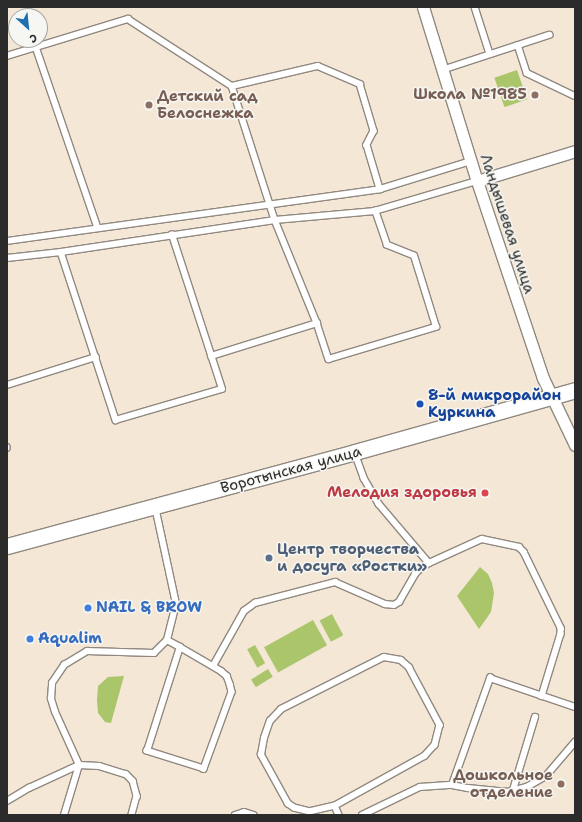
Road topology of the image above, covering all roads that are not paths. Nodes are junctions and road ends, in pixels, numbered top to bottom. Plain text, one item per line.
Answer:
1 (422, 7) edge
2 (475, 7) edge
3 (549, 35) dead end
4 (48, 42) edge
5 (518, 45) junction
6 (30, 48) edge
7 (37, 48) edge
8 (490, 54) junction
9 (7, 56) edge
10 (442, 70) junction
11 (232, 86) junction
12 (575, 96) edge
13 (575, 151) edge
14 (471, 162) junction
15 (477, 181) junction
16 (380, 189) junction
17 (270, 203) junction
18 (376, 211) junction
19 (275, 220) junction
20 (98, 228) junction
21 (172, 235) junction
22 (7, 241) edge
23 (61, 252) junction
24 (7, 258) edge
25 (317, 323) junction
26 (211, 356) junction
27 (96, 357) junction
28 (7, 385) edge
29 (575, 390) edge
30 (552, 397) junction
31 (575, 446) edge
32 (355, 452) junction
33 (155, 506) junction
34 (7, 546) edge
35 (429, 562) junction
36 (167, 640) junction
37 (180, 647) junction
38 (213, 666) junction
39 (542, 696) junction
40 (575, 707) edge
41 (535, 717) dead end
42 (575, 742) edge
43 (79, 765) junction
44 (452, 785) junction
45 (513, 790) junction
46 (7, 801) edge
47 (335, 806) junction
48 (64, 815) edge
49 (132, 815) edge
50 (235, 815) edge
51 (254, 815) edge
52 (340, 815) edge
53 (362, 815) edge

1 - 10 street, Ландышевая улица
2 - 8 lane
3 - 5 lane
4 - 11 lane
5 - 8 lane
5 - 12 lane
6 - 9 lane
7 - 20 lane
8 - 10 lane
10 - 14 street, Ландышевая улица
11 - 16 lane
11 - 17 lane
13 - 15 street
14 - 15 street, Ландышевая улица
14 - 16 lane
15 - 18 lane
15 - 30 street, Ландышевая улица
16 - 17 lane
17 - 19 lane
17 - 20 lane
18 - 19 lane
18 - 25 lane
19 - 21 lane
19 - 25 lane
20 - 22 lane
21 - 23 lane
21 - 26 lane
23 - 24 lane
23 - 27 lane
25 - 26 lane
26 - 27 lane
27 - 28 lane
29 - 30 street, Воротынская улица
30 - 31 street, Ландышевая улица
30 - 32 street, Воротынская улица
32 - 33 street, Воротынская улица
32 - 35 lane
33 - 34 street, Воротынская улица
33 - 36 lane
35 - 38 lane
35 - 39 lane
36 - 37 lane
36 - 43 lane
37 - 38 lane
37 - 38 lane
39 - 40 lane
39 - 44 lane
41 - 45 lane
42 - 45 lane
43 - 46 lane
43 - 48 lane
43 - 49 lane
44 - 45 lane
44 - 53 lane
47 - 47 lane
47 - 52 lane
50 - 51 lane

